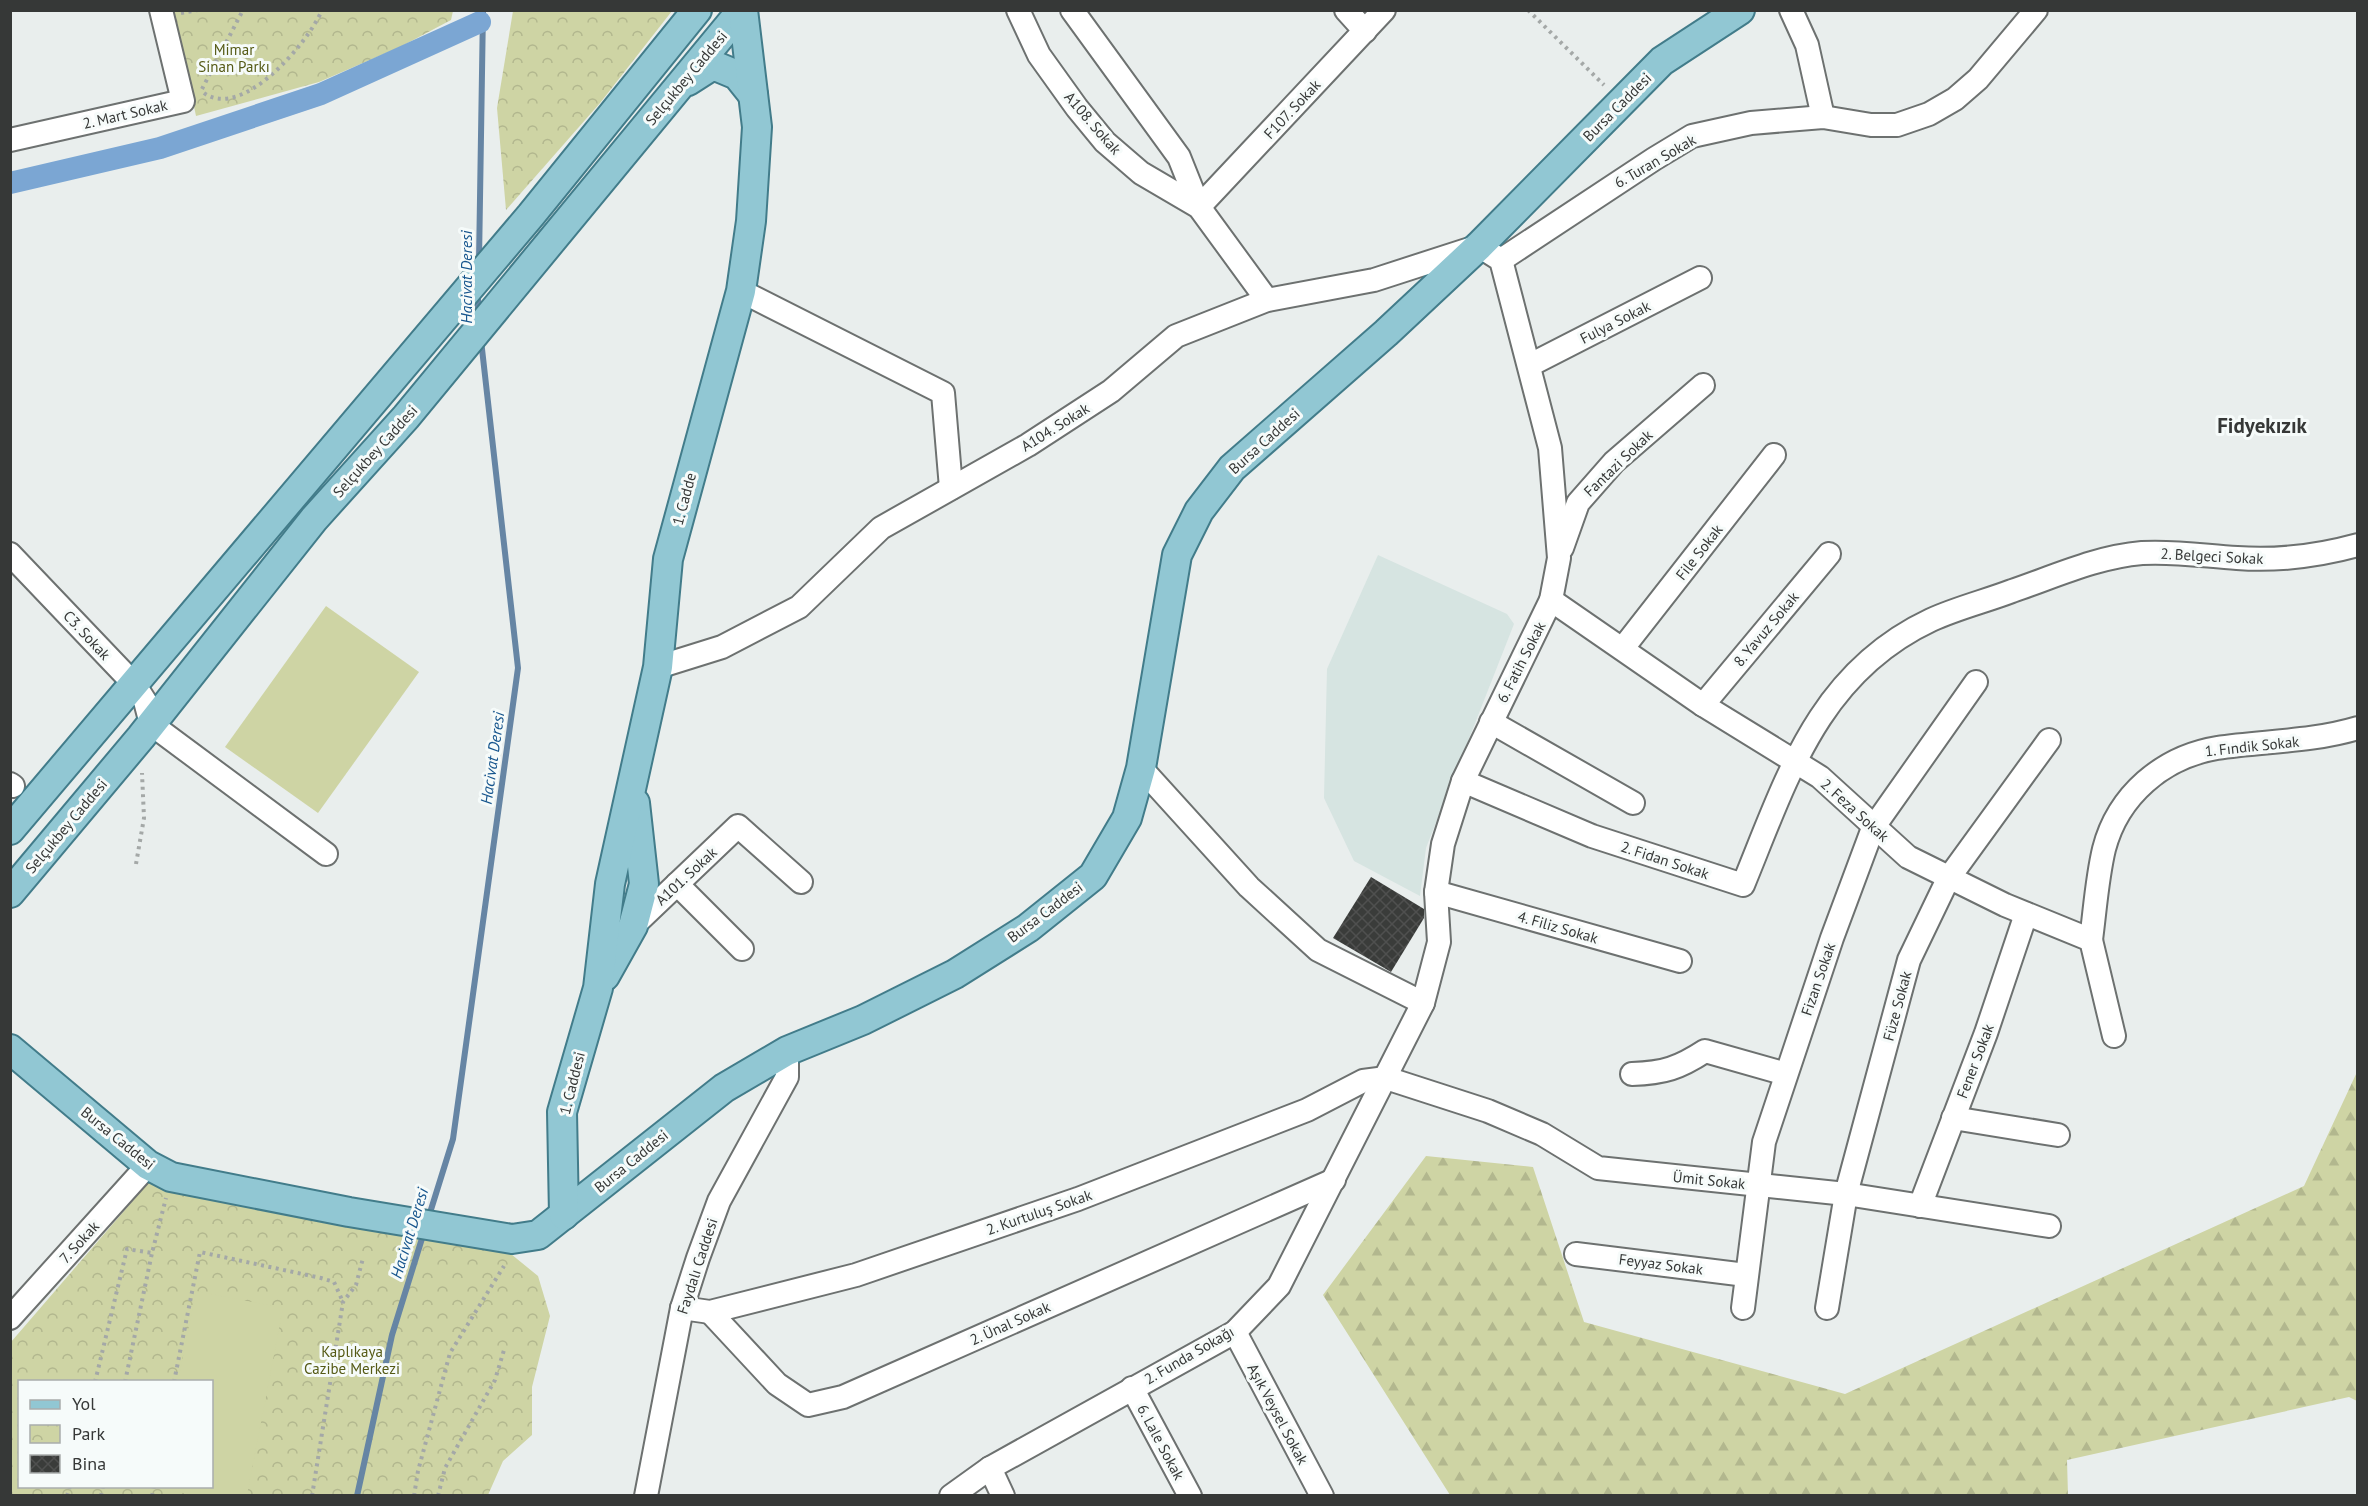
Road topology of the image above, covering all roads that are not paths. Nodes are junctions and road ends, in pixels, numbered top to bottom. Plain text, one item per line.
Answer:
1 (161, 10) edge
2 (697, 10) edge
3 (743, 10) edge
4 (1018, 10) edge
5 (1072, 10) edge
6 (1346, 10) edge
7 (1384, 10) edge
8 (1740, 10) edge
9 (1791, 10) edge
10 (2036, 10) edge
11 (1365, 31) junction
12 (674, 92) junction
13 (753, 95) junction
14 (1823, 117) junction
15 (10, 140) edge
16 (1199, 207) junction
17 (1490, 253) junction
18 (1700, 278) dead end
19 (741, 291) junction
20 (1267, 300) junction
21 (1530, 365) junction
22 (1703, 385) dead end
23 (1774, 455) dead end
24 (951, 488) junction
25 (296, 491) junction
26 (314, 519) junction
27 (2358, 545) edge
28 (10, 554) edge
29 (1828, 554) dead end
30 (1559, 558) junction
31 (1551, 600) junction
32 (1623, 648) junction
33 (657, 667) junction
34 (1976, 682) dead end
35 (134, 684) junction
36 (1703, 705) junction
37 (1491, 722) junction
38 (2358, 728) edge
39 (146, 730) junction
40 (2049, 740) dead end
41 (1795, 759) junction
42 (1141, 768) junction
43 (1463, 781) junction
44 (632, 783) junction
45 (1633, 803) dead end
46 (1873, 828) junction
47 (10, 830) edge
48 (326, 854) dead end
49 (1948, 879) junction
50 (801, 882) dead end
51 (677, 884) junction
52 (1436, 892) junction
53 (10, 893) edge
54 (2025, 914) junction
55 (633, 926) junction
56 (2091, 940) junction
57 (742, 949) dead end
58 (1680, 961) dead end
59 (598, 988) junction
60 (1423, 1003) junction
61 (2114, 1036) dead end
62 (10, 1049) edge
63 (787, 1051) junction
64 (1632, 1074) dead end
65 (1786, 1074) junction
66 (1386, 1078) junction
67 (1953, 1118) junction
68 (2058, 1135) dead end
69 (160, 1171) junction
70 (1334, 1180) junction
71 (1757, 1185) junction
72 (1846, 1194) junction
73 (1920, 1206) junction
74 (564, 1215) junction
75 (2049, 1226) dead end
76 (1576, 1254) dead end
77 (1746, 1275) junction
78 (682, 1308) junction
79 (1743, 1308) dead end
80 (1827, 1308) dead end
81 (710, 1312) junction
82 (10, 1318) edge
83 (1235, 1332) junction
84 (1132, 1388) junction
85 (990, 1468) junction
86 (646, 1496) edge
87 (951, 1496) edge
88 (1003, 1496) edge
89 (1190, 1496) edge
90 (1322, 1496) edge

1 - 15 street, 2. Mart Sokak
2 - 25 main road
3 - 12 main road, Selçukbey Caddesi
3 - 13 main road, 1. Cadde
4 - 16 street, A108. Sokak
5 - 16 street, A108. Sokak
6 - 11 street
7 - 11 street, F107. Sokak
8 - 17 main road, Bursa Caddesi
9 - 14 street
10 - 14 street, 6. Turan Sokak
11 - 16 street, F107. Sokak
12 - 13 main road
12 - 26 main road, Selçukbey Caddesi
13 - 19 main road, 1. Cadde
14 - 17 street, 6. Turan Sokak
16 - 20 street, A108. Sokak
17 - 20 street, A104. Sokak
17 - 21 street, 6. Fatih Sokak
17 - 42 main road, Bursa Caddesi
18 - 21 street, Fulya Sokak
19 - 24 street
19 - 33 main road, 1. Cadde
20 - 24 street, A104. Sokak
21 - 30 street, 6. Fatih Sokak
22 - 30 street, Fantazi Sokak
23 - 32 street, File Sokak
24 - 33 street, A104. Sokak
25 - 26 main road
25 - 35 main road
26 - 39 main road, Selçukbey Caddesi
27 - 41 street, 2. Belgeci Sokak
28 - 35 street, C3. Sokak
29 - 36 street, 8. Yavuz Sokak
30 - 31 street, 6. Fatih Sokak
31 - 32 street, 2. Feza Sokak
31 - 37 street, 6. Fatih Sokak
32 - 36 street, 2. Feza Sokak
33 - 44 main road, 1. Cadde
34 - 46 street, Fizan Sokak
35 - 39 street, C3. Sokak
35 - 47 main road
36 - 41 street, 2. Feza Sokak
37 - 43 street, 6. Fatih Sokak
37 - 45 street
38 - 56 street, 1. Fındik Sokak
39 - 48 street
39 - 53 main road, Selçukbey Caddesi
40 - 49 street, Füze Sokak
41 - 43 street, 2. Fidan Sokak
41 - 46 street, 2. Feza Sokak
42 - 60 street
42 - 63 main road, Bursa Caddesi
43 - 52 street, 6. Fatih Sokak
44 - 55 main road
44 - 59 main road, 1. Cadde
46 - 49 street, 2. Feza Sokak
46 - 65 street, Fizan Sokak
49 - 54 street, 2. Feza Sokak
49 - 72 street, Füze Sokak
50 - 51 street, A101. Sokak
51 - 55 street, A101. Sokak
51 - 57 street
52 - 58 street, 4. Filiz Sokak
52 - 60 street, 6. Fatih Sokak
54 - 56 street, 2. Feza Sokak
54 - 67 street, Fener Sokak
55 - 59 main road
56 - 61 street
59 - 74 main road, 1. Caddesi
60 - 66 street, 6. Fatih Sokak
62 - 69 main road, Bursa Caddesi
63 - 74 main road, Bursa Caddesi
63 - 78 street, Faydalı Caddesi
64 - 65 street
65 - 71 street, Fizan Sokak
66 - 70 street, 2. Funda Sokağı
66 - 71 street, Ümit Sokak
66 - 81 street, 2. Kurtuluş Sokak
67 - 68 street
67 - 73 street, Fener Sokak
69 - 74 main road, Bursa Caddesi
69 - 82 street, 7. Sokak
70 - 81 street, 2. Ünal Sokak
70 - 83 street, 2. Funda Sokağı
71 - 72 street, Ümit Sokak
71 - 77 street, Fizan Sokak
72 - 73 street, Ümit Sokak
72 - 80 street, Füze Sokak
73 - 75 street, Ümit Sokak
76 - 77 street, Feyyaz Sokak
77 - 79 street, Fizan Sokak
78 - 81 street, 2. Kurtuluş Sokak
78 - 86 street, Faydalı Caddesi
83 - 84 street, 2. Funda Sokağı
83 - 90 street, Aşık Veysel Sokak
84 - 85 street, 2. Funda Sokağı
84 - 89 street, 6. Lale Sokak
85 - 87 street, 2. Funda Sokağı
85 - 88 street

